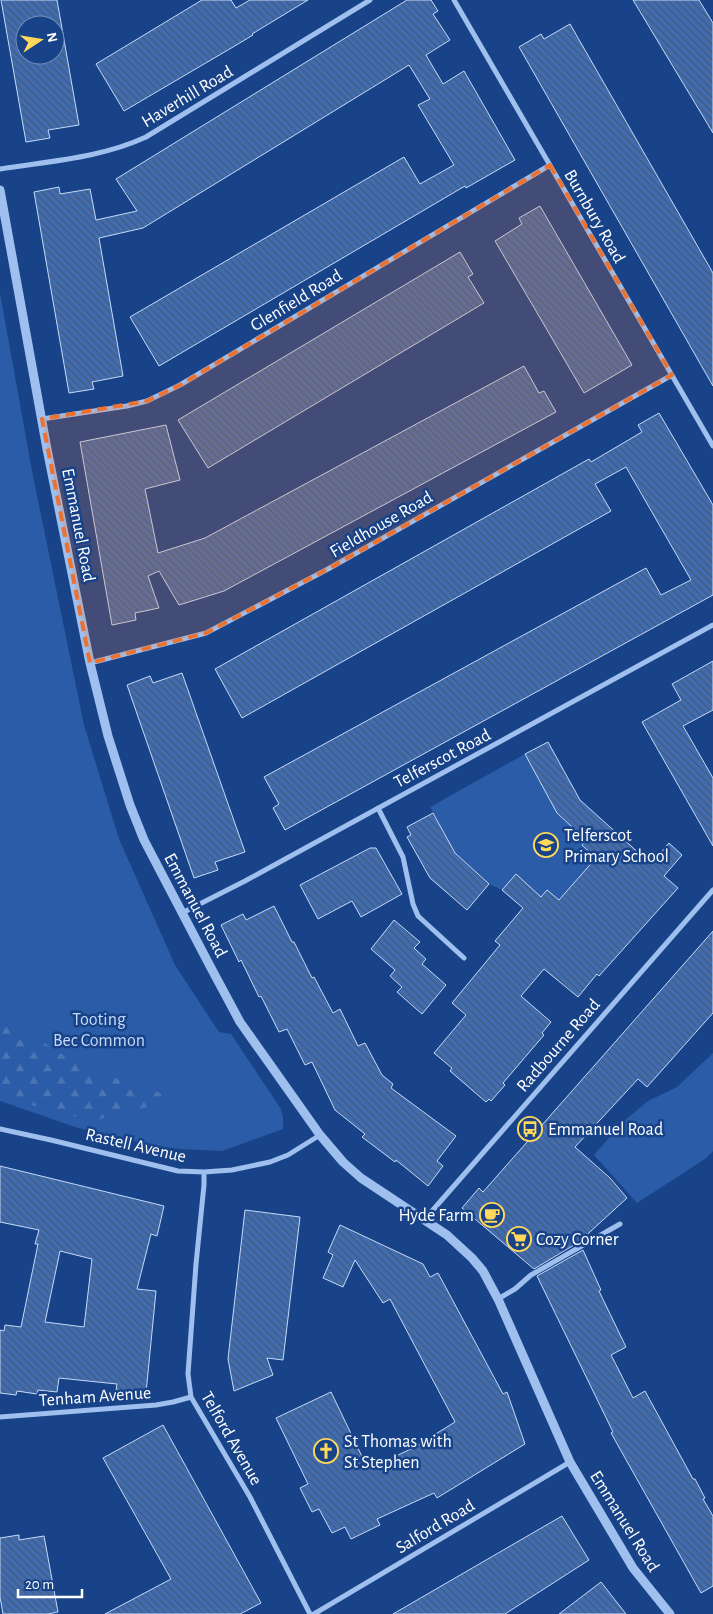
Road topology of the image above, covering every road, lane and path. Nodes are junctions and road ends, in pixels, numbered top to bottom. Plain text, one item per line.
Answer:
1 (370, 0) edge
2 (454, 0) edge
3 (550, 165) junction
4 (0, 169) edge
5 (0, 190) edge
6 (672, 375) junction
7 (42, 420) junction
8 (713, 446) edge
9 (713, 624) edge
10 (90, 663) junction
11 (378, 808) junction
12 (713, 890) edge
13 (182, 913) junction
14 (464, 958) dead end
15 (0, 1129) edge
16 (320, 1135) junction
17 (204, 1172) junction
18 (425, 1219) junction
19 (620, 1224) dead end
20 (498, 1298) junction
21 (190, 1397) junction
22 (0, 1417) edge
23 (570, 1462) junction
24 (312, 1614) edge
25 (670, 1614) edge

1 - 4 street, Haverhill Road
2 - 3 street, Burnbury Road
3 - 6 street, Burnbury Road
3 - 7 street, Glenfield Road
5 - 7 street, Emmanuel Road
6 - 8 street, Burnbury Road
6 - 10 street, Fieldhouse Road
7 - 10 street, Emmanuel Road
9 - 11 street, Telferscot Road
10 - 13 street, Emmanuel Road
11 - 13 street, Telferscot Road
11 - 14 street
12 - 18 street, Radbourne Road
13 - 16 street, Emmanuel Road
15 - 17 street, Rastell Avenue
16 - 17 street, Rastell Avenue
16 - 18 street, Emmanuel Road
17 - 21 street, Telford Avenue
18 - 20 street, Emmanuel Road
19 - 20 street
20 - 23 street, Emmanuel Road
21 - 22 street, Tenham Avenue
21 - 24 street, Telford Avenue
23 - 24 street, Salford Road
23 - 25 street, Emmanuel Road

